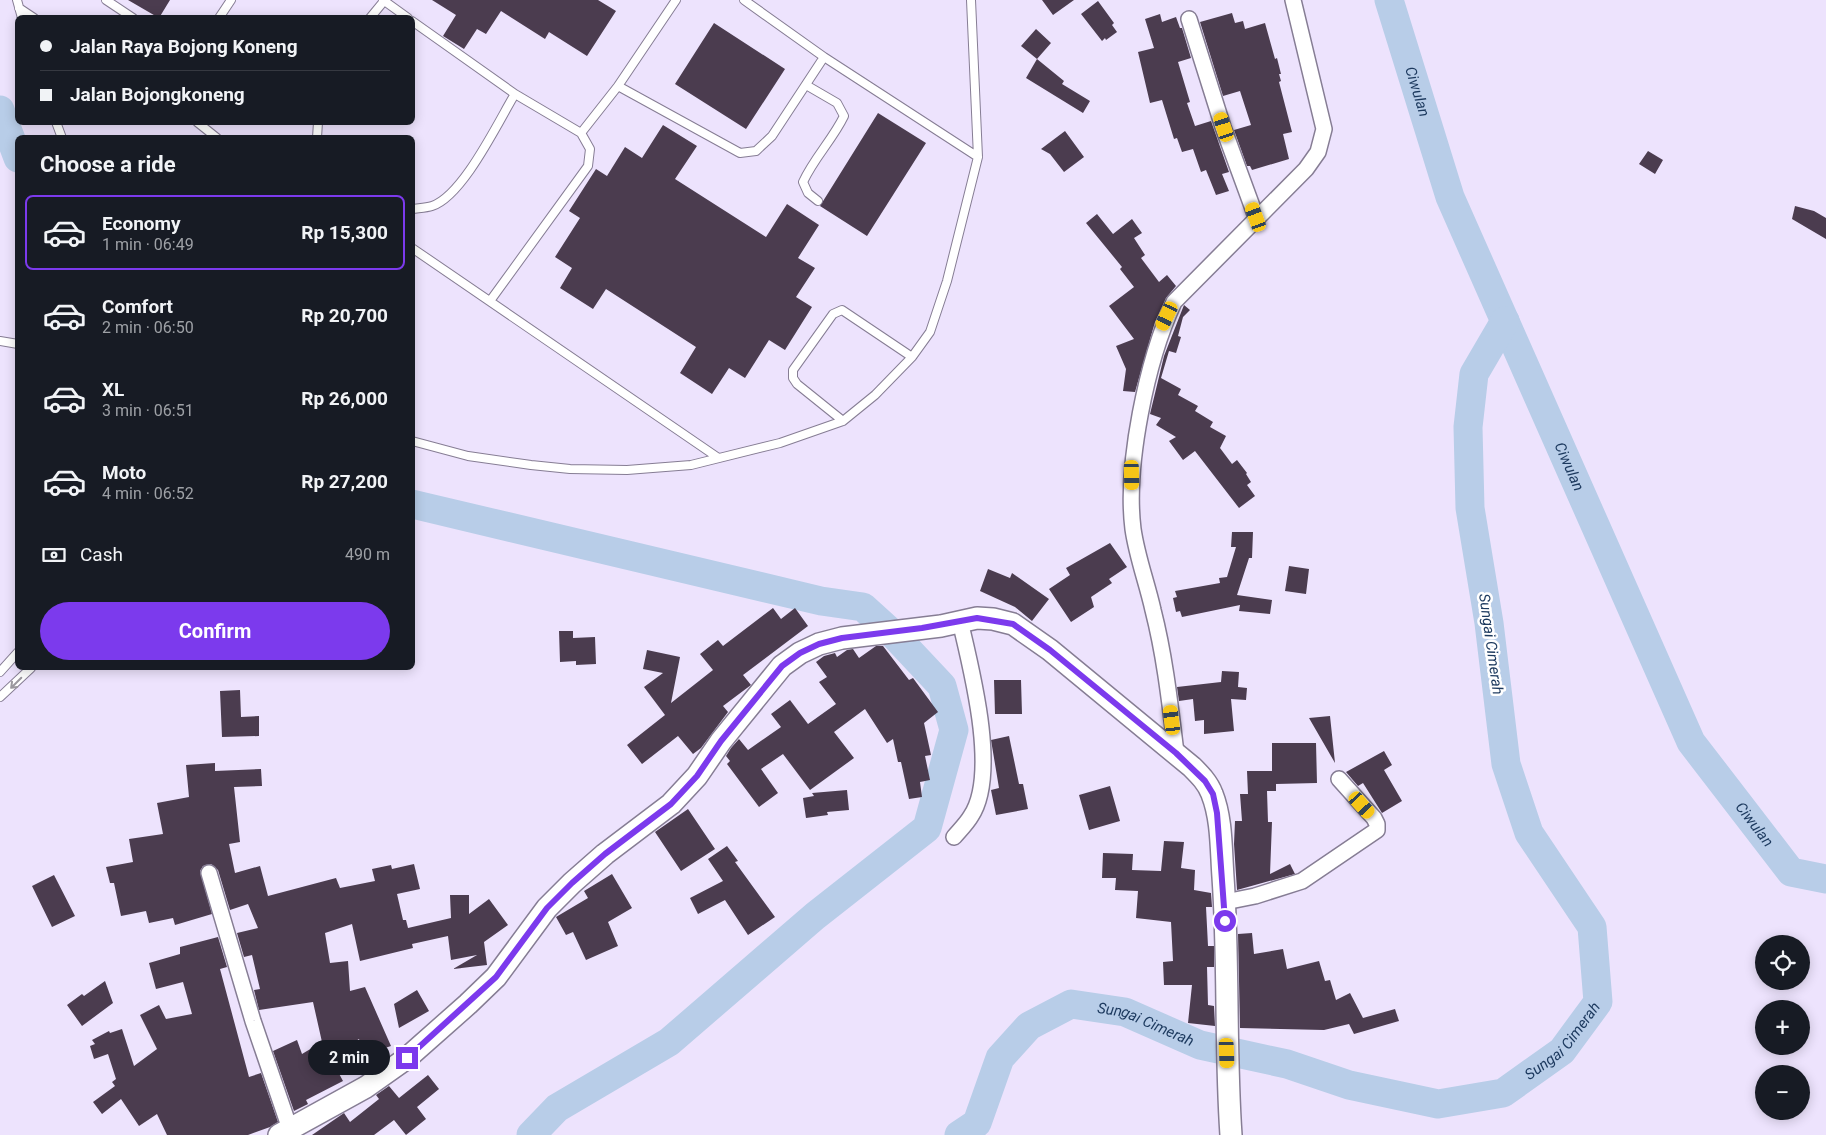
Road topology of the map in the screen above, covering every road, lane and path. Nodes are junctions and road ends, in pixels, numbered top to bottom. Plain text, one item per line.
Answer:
1 (17, 0) edge
2 (106, 0) edge
3 (231, 0) edge
4 (384, 0) edge
5 (676, 0) edge
6 (744, 0) edge
7 (971, 0) edge
8 (1293, 0) edge
9 (19, 8) junction
10 (21, 15) edge
11 (30, 15) edge
12 (128, 15) edge
13 (221, 15) edge
14 (372, 15) edge
15 (404, 15) edge
16 (1189, 19) dead end
17 (415, 23) edge
18 (824, 57) junction
19 (806, 85) junction
20 (618, 86) junction
21 (515, 94) junction
22 (201, 125) edge
23 (581, 133) junction
24 (213, 135) edge
25 (978, 157) junction
26 (818, 201) dead end
27 (415, 209) edge
28 (1256, 217) junction
29 (415, 250) edge
30 (490, 301) junction
31 (0, 341) edge
32 (15, 344) edge
33 (912, 357) junction
34 (842, 421) junction
35 (415, 442) edge
36 (717, 457) junction
37 (951, 623) junction
38 (15, 655) edge
39 (29, 670) edge
40 (0, 672) edge
41 (0, 697) edge
42 (1176, 753) junction
43 (1339, 779) dead end
44 (954, 837) dead end
45 (209, 873) dead end
46 (1225, 902) junction
47 (285, 1132) edge
48 (1231, 1135) edge

1 - 9 lane
2 - 12 lane
3 - 13 lane
4 - 14 lane
4 - 15 lane
5 - 20 lane
6 - 18 lane
7 - 25 lane
8 - 28 street
9 - 10 lane
9 - 11 lane
16 - 28 street
17 - 21 lane
18 - 19 lane
18 - 25 lane
19 - 20 lane
19 - 26 lane
20 - 23 lane
21 - 23 lane
21 - 27 lane
22 - 24 lane
23 - 30 lane
25 - 33 lane
28 - 42 street
29 - 30 lane
30 - 36 lane
31 - 32 lane
33 - 34 lane
33 - 34 lane
34 - 36 lane
35 - 36 lane
37 - 42 main road
37 - 44 street
37 - 47 main road
38 - 40 lane
39 -> 41 lane
42 - 46 main road
43 - 46 street
45 - 47 street
46 - 48 main road

